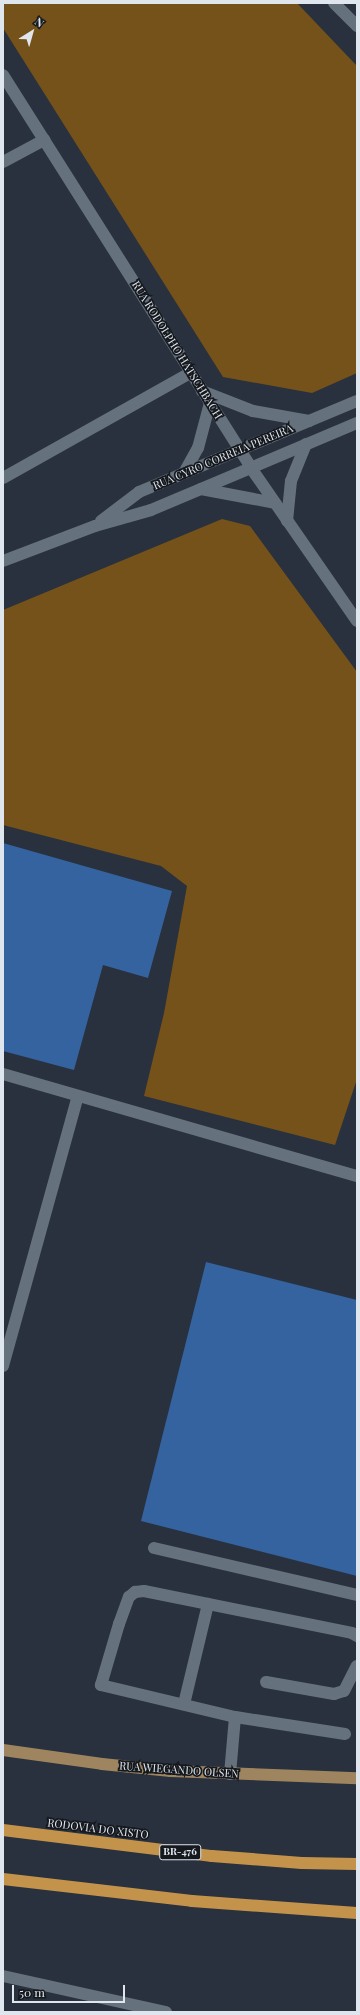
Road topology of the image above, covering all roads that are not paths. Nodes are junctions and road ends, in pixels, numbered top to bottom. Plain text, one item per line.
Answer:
1 (334, 3) edge
2 (357, 26) edge
3 (3, 75) edge
4 (44, 140) junction
5 (3, 162) edge
6 (190, 373) junction
7 (202, 391) junction
8 (357, 401) edge
9 (210, 403) junction
10 (309, 421) junction
11 (357, 423) edge
12 (306, 444) junction
13 (240, 450) junction
14 (251, 468) junction
15 (184, 473) junction
16 (3, 478) edge
17 (199, 489) junction
18 (275, 503) junction
19 (287, 521) junction
20 (95, 526) junction
21 (3, 561) edge
22 (357, 621) edge
23 (3, 1074) edge
24 (78, 1096) junction
25 (357, 1176) edge
26 (3, 1366) edge
27 (154, 1548) dead end
28 (357, 1595) edge
29 (208, 1604) junction
30 (357, 1636) edge
31 (357, 1666) edge
32 (266, 1682) dead end
33 (184, 1704) junction
34 (235, 1718) junction
35 (345, 1734) dead end
36 (3, 1750) edge
37 (230, 1774) junction
38 (357, 1778) edge
39 (3, 1830) edge
40 (357, 1864) edge
41 (3, 1879) edge
42 (357, 1913) edge
43 (3, 1976) edge
44 (166, 2012) edge

1 - 2 street
3 - 4 street, RUA RODOLPHO HATSCHBACH
4 - 5 street
4 - 6 street, RUA RODOLPHO HATSCHBACH
6 - 7 street, RUA RODOLPHO HATSCHBACH
6 - 16 street
7 - 9 street, RUA RODOLPHO HATSCHBACH
7 - 10 street
8 - 10 street, RUA CYRO CORREIA PEREIRA
9 - 13 street, RUA RODOLPHO HATSCHBACH
9 - 15 street
10 - 13 street, RUA CYRO CORREIA PEREIRA
11 - 12 street, RUA CYRO CORREIA PEREIRA
12 - 14 street, RUA CYRO CORREIA PEREIRA
12 - 19 street
13 - 14 street, RUA RODOLPHO HATSCHBACH
13 - 15 street, RUA CYRO CORREIA PEREIRA
14 - 17 street, RUA CYRO CORREIA PEREIRA
14 - 18 street, RUA RODOLPHO HATSCHBACH
15 - 20 street, RUA CYRO CORREIA PEREIRA
17 - 18 street
17 - 20 street, RUA CYRO CORREIA PEREIRA
18 - 19 street, RUA RODOLPHO HATSCHBACH
19 - 22 street, RUA RODOLPHO HATSCHBACH
20 - 21 street, RUA CYRO CORREIA PEREIRA
23 - 24 street
24 - 25 street
24 - 26 street
27 - 28 street
29 - 30 street
29 - 33 street
29 - 33 street
31 - 32 street
33 - 34 street
34 - 35 street
34 - 37 street
36 - 37 main road, RUA WIEGANDO OLSEN
37 - 38 main road, RUA WIEGANDO OLSEN
39 - 40 highway, RODOVIA DO XISTO / BR-476
41 - 42 highway
43 - 44 street

